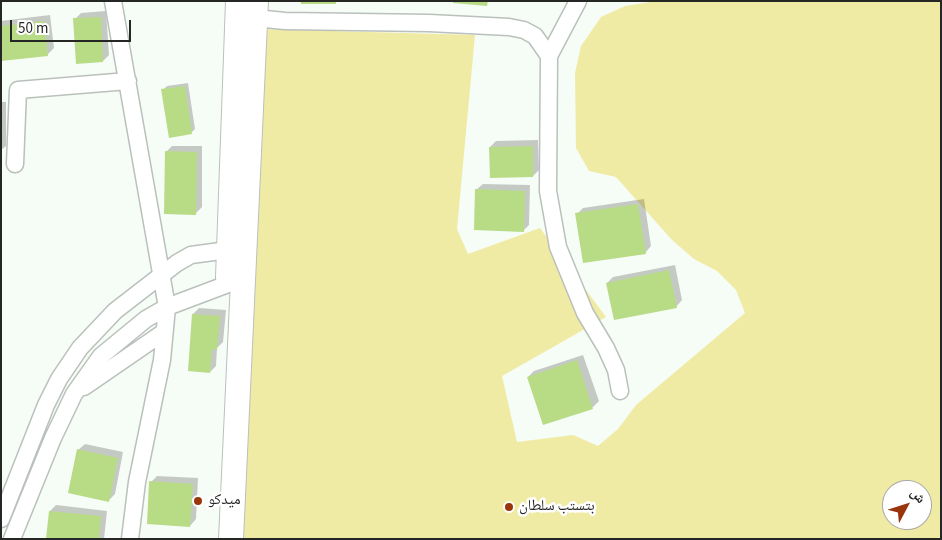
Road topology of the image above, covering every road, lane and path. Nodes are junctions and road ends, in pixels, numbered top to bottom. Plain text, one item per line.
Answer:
1 (113, 1) edge
2 (238, 1) edge
3 (578, 1) edge
4 (256, 10) edge
5 (549, 56) junction
6 (128, 81) junction
7 (15, 164) dead end
8 (228, 250) junction
9 (161, 274) junction
10 (228, 284) junction
11 (167, 307) junction
12 (164, 332) junction
13 (620, 391) dead end
14 (74, 394) junction
15 (1, 518) edge
16 (12, 539) edge
17 (130, 539) edge
18 (214, 539) edge
19 (231, 539) edge

1 - 6 street
2 - 8 highway
3 - 5 street
4 - 5 street
4 - 19 highway
5 - 13 street
6 - 7 street
6 - 9 street
8 - 9 street
8 - 10 highway
9 - 11 street
9 - 15 street
10 - 11 street
10 - 18 highway
11 - 12 street
11 - 14 street
12 - 14 street
12 - 17 street
14 - 16 street

